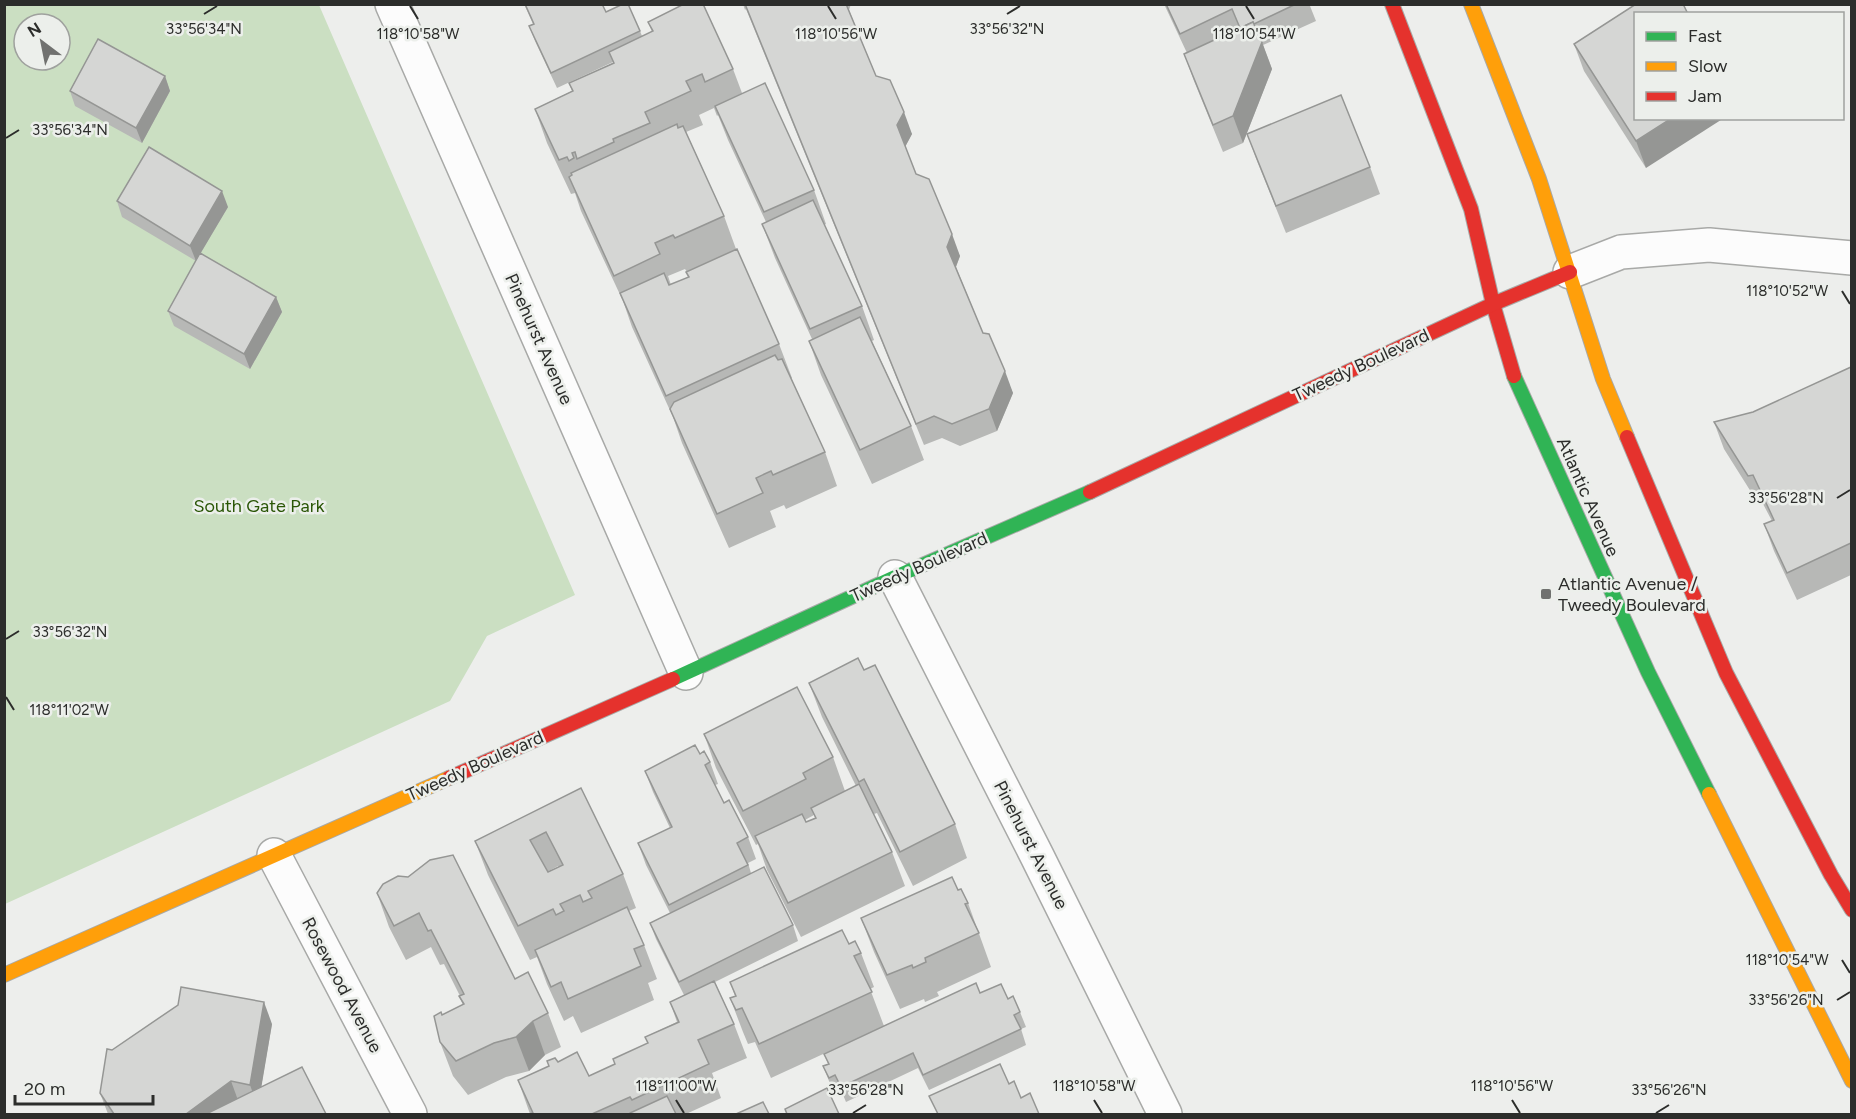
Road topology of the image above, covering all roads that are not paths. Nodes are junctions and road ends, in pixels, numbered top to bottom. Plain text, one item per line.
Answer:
1 (392, 4) edge
2 (1392, 4) edge
3 (1471, 4) edge
4 (1851, 258) edge
5 (1570, 272) junction
6 (1493, 304) junction
7 (895, 577) junction
8 (686, 673) junction
9 (274, 855) junction
10 (1851, 910) edge
11 (4, 975) edge
12 (1851, 1081) edge
13 (410, 1114) edge
14 (1165, 1114) edge

1 - 8 street, Pinehurst Avenue
2 - 6 main road, Atlantic Avenue
3 - 5 main road
4 - 5 street, Tweedy Boulevard
5 - 6 main road, Tweedy Boulevard
5 - 10 main road
6 - 7 main road, Tweedy Boulevard
6 - 12 main road, Atlantic Avenue
7 - 8 main road, Tweedy Boulevard
7 - 14 street, Pinehurst Avenue
8 - 9 main road, Tweedy Boulevard
9 - 11 main road, Tweedy Boulevard
9 - 13 street, Rosewood Avenue

